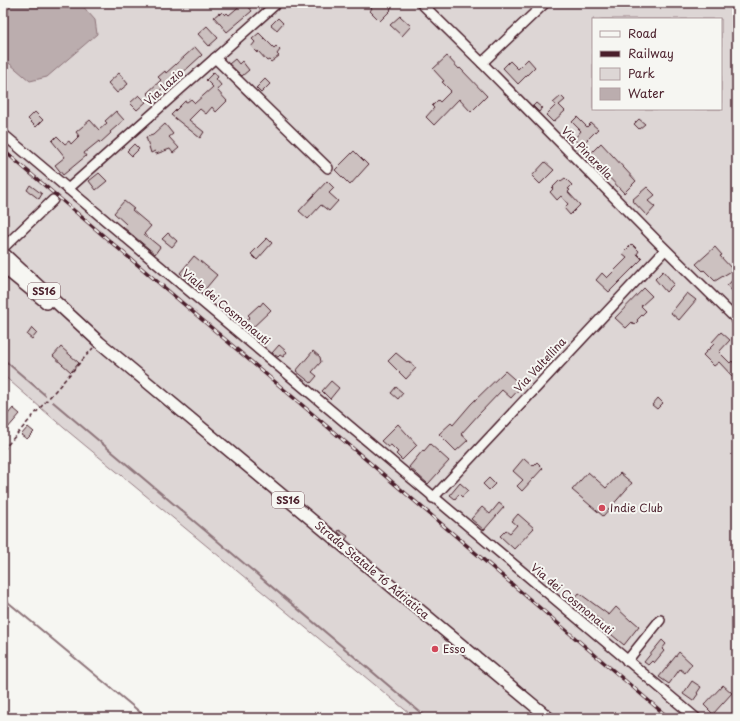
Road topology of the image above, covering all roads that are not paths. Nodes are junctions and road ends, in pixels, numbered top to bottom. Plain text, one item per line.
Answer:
1 (277, 3) edge
2 (421, 3) edge
3 (545, 3) edge
4 (215, 58) junction
5 (482, 63) junction
6 (3, 134) edge
7 (328, 168) dead end
8 (68, 189) junction
9 (53, 200) dead end
10 (3, 248) edge
11 (665, 250) junction
12 (3, 253) edge
13 (3, 267) edge
14 (737, 320) edge
15 (85, 329) junction
16 (433, 498) junction
17 (660, 620) dead end
18 (628, 660) junction
19 (549, 718) edge
20 (696, 718) edge

1 - 4 street, Via Lazio
2 - 5 street, Via Pinarella
3 - 5 street
4 - 7 street
4 - 8 street, Via Lazio
5 - 11 street, Via Pinarella
6 - 8 street, Viale dei Cosmonauti
8 - 16 street, Viale dei Cosmonauti
9 - 10 street
11 - 14 street, Via Pinarella
11 - 16 street, Via Valtellina
12 - 15 main road, Strada Statale 16 Adriatica / SS16
13 - 15 main road, Strada Statale 16 Adriatica / SS16
15 - 19 main road, Strada Statale 16 Adriatica / SS16
16 - 18 street, Via dei Cosmonauti
17 - 18 street
18 - 20 street, Via dei Cosmonauti

